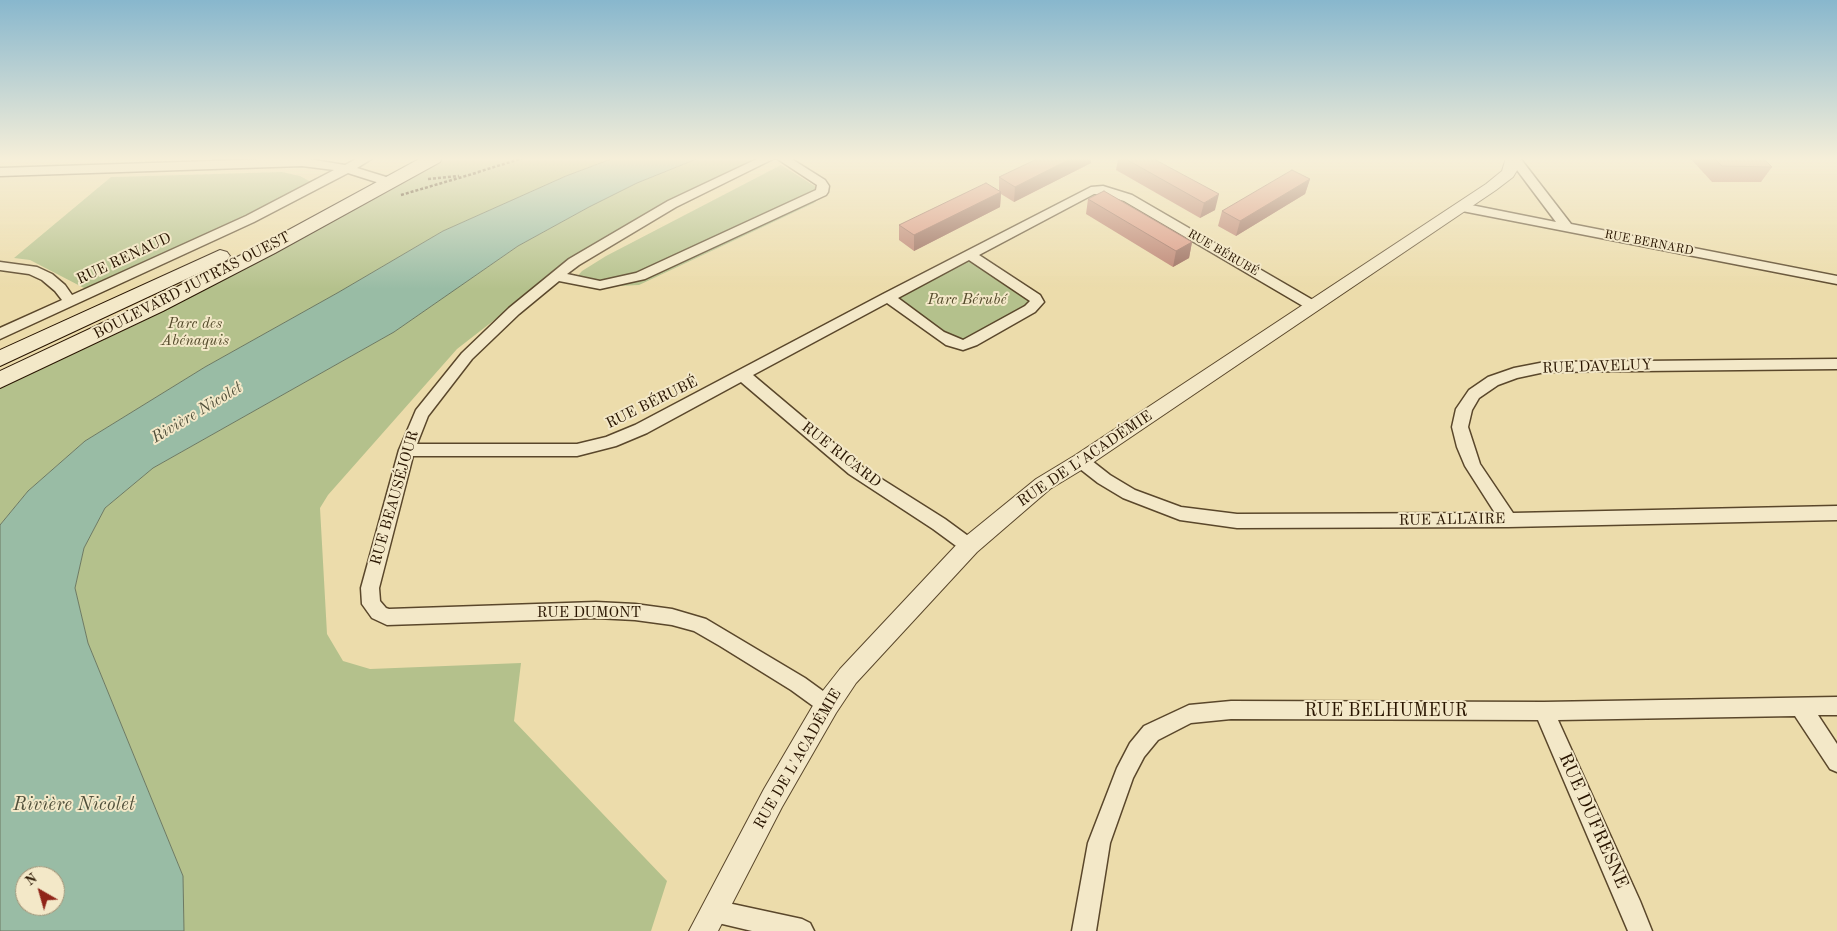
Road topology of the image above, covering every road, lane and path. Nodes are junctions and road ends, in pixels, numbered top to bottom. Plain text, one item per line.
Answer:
1 (285, 201) edge
2 (335, 201) edge
3 (348, 201) edge
4 (677, 201) edge
5 (802, 201) edge
6 (1072, 201) edge
7 (1134, 201) edge
8 (1469, 201) edge
9 (1547, 201) edge
10 (1461, 207) junction
11 (1567, 228) junction
12 (971, 255) junction
13 (0, 266) edge
14 (555, 276) junction
15 (1837, 280) edge
16 (888, 297) junction
17 (70, 302) junction
18 (1313, 306) junction
19 (0, 334) edge
20 (0, 359) edge
21 (1837, 364) edge
22 (743, 375) junction
23 (0, 380) edge
24 (407, 450) junction
25 (1081, 462) junction
26 (1837, 513) edge
27 (1508, 520) junction
28 (968, 546) junction
29 (387, 617) joint
30 (827, 705) junction
31 (1801, 706) junction
32 (1837, 706) edge
33 (1544, 711) junction
34 (1837, 762) edge
35 (714, 911) junction
36 (703, 931) edge
37 (802, 931) edge
38 (1084, 931) edge
39 (1640, 931) edge

1 - 17 street, RUE RENAUD
2 - 20 main road, BOULEVARD JUTRAS OUEST
3 - 23 main road, BOULEVARD JUTRAS OUEST
4 - 14 street, RUE BEAUSÉJOUR
5 - 14 street
6 - 12 street, RUE BÉRUBÉ
7 - 18 street, RUE BÉRUBÉ
8 - 10 street, RUE DE L'ACADÉMIE
9 - 11 street, RUE DE L'ACADÉMIE
10 - 11 street, RUE BERNARD
10 - 18 street, RUE DE L'ACADÉMIE
11 - 15 street, RUE BERNARD
12 - 16 street, RUE BÉRUBÉ
12 - 16 street
13 - 17 street
14 - 24 street, RUE BEAUSÉJOUR
16 - 22 street, RUE BÉRUBÉ
17 - 19 street, RUE RENAUD
18 - 25 street, RUE DE L'ACADÉMIE
21 - 27 street, RUE DAVELUY
22 - 24 street, RUE BÉRUBÉ
22 - 28 street, RUE RICARD
24 - 29 street, RUE BEAUSÉJOUR
25 - 27 street, RUE ALLAIRE
25 - 28 street, RUE DE L'ACADÉMIE
26 - 27 street, RUE ALLAIRE
28 - 30 street, RUE DE L'ACADÉMIE
29 - 30 street, RUE DUMONT
30 - 35 street, RUE DE L'ACADÉMIE
31 - 32 street, RUE BELHUMEUR
31 - 33 street, RUE BELHUMEUR
31 - 34 street
33 - 38 street, RUE BELHUMEUR
33 - 39 street, RUE DUFRESNE
35 - 36 street, RUE DE L'ACADÉMIE
35 - 37 street

